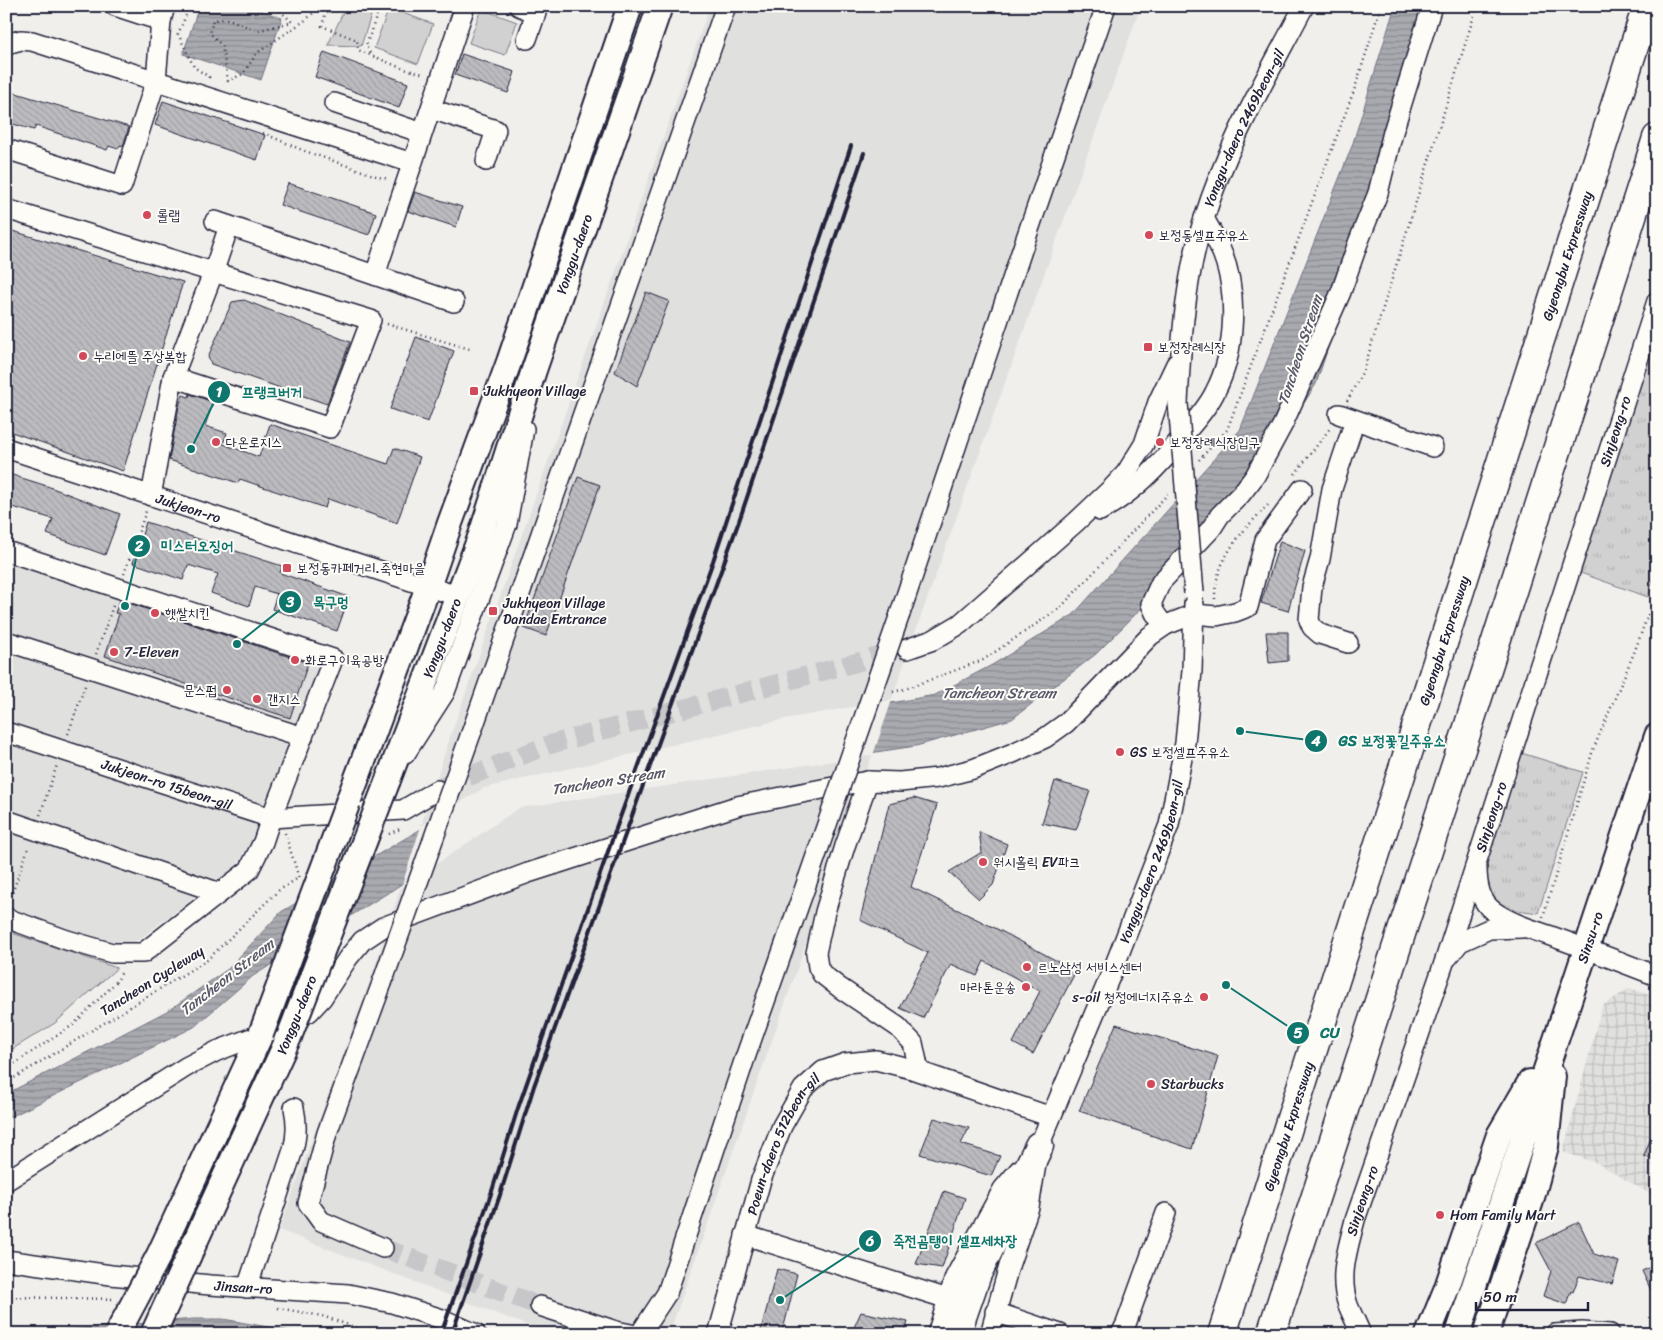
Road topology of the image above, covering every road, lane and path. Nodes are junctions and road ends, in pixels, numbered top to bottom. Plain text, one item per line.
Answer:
1 (115, 6) edge
2 (271, 6) edge
3 (320, 6) edge
4 (327, 6) edge
5 (380, 6) edge
6 (429, 6) edge
7 (464, 6) edge
8 (519, 6) edge
9 (630, 6) edge
10 (660, 6) edge
11 (726, 6) edge
12 (1106, 6) edge
13 (1304, 6) edge
14 (1432, 6) edge
15 (1477, 6) edge
16 (1647, 6) edge
17 (163, 13) edge
18 (446, 17) dead end
19 (527, 39) dead end
20 (6, 44) edge
21 (371, 54) junction
22 (426, 75) dead end
23 (156, 80) junction
24 (334, 103) dead end
25 (431, 109) junction
26 (422, 132) junction
27 (1657, 138) edge
28 (6, 149) edge
29 (486, 160) dead end
30 (412, 163) junction
31 (6, 209) edge
32 (1204, 218) junction
33 (213, 273) junction
34 (375, 275) junction
35 (1657, 300) edge
36 (454, 302) dead end
37 (372, 320) junction
38 (472, 350) dead end
39 (1180, 356) junction
40 (534, 370) junction
41 (173, 377) junction
42 (1347, 417) junction
43 (1433, 446) dead end
44 (6, 448) edge
45 (1296, 484) joint
46 (151, 496) junction
47 (1272, 500) dead end
48 (1076, 522) junction
49 (6, 551) edge
50 (428, 587) junction
51 (119, 588) junction
52 (1657, 590) edge
53 (457, 596) junction
54 (1194, 614) junction
55 (1216, 616) junction
56 (1164, 626) junction
57 (6, 641) edge
58 (1348, 643) dead end
59 (907, 649) tunnel mouth
60 (91, 668) junction
61 (6, 732) edge
62 (1657, 736) edge
63 (303, 737) junction
64 (62, 751) junction
65 (388, 780) junction
66 (868, 781) junction
67 (1649, 782) edge
68 (437, 790) tunnel mouth
69 (271, 818) junction
70 (6, 820) edge
71 (404, 826) dead end
72 (34, 829) junction
73 (387, 835) dead end
74 (1477, 863) junction
75 (220, 893) junction
76 (6, 910) edge
77 (6, 918) edge
78 (1535, 930) junction
79 (1586, 950) junction
80 (132, 953) junction
81 (1445, 960) junction
82 (1657, 976) edge
83 (1556, 1037) junction
84 (6, 1069) edge
85 (919, 1071) junction
86 (6, 1083) edge
87 (294, 1108) dead end
88 (1051, 1117) junction
89 (1511, 1137) junction
90 (1039, 1146) junction
91 (6, 1181) edge
92 (1166, 1213) dead end
93 (745, 1235) junction
94 (383, 1248) tunnel mouth
95 (159, 1255) junction
96 (189, 1255) junction
97 (6, 1260) edge
98 (247, 1288) junction
99 (6, 1297) edge
100 (116, 1299) dead end
101 (948, 1299) junction
102 (540, 1306) tunnel mouth
103 (273, 1307) dead end
104 (996, 1312) junction
105 (117, 1334) edge
106 (125, 1334) edge
107 (153, 1334) edge
108 (158, 1334) edge
109 (375, 1334) edge
110 (476, 1334) edge
111 (631, 1334) edge
112 (640, 1334) edge
113 (718, 1334) edge
114 (937, 1334) edge
115 (956, 1334) edge
116 (975, 1334) edge
117 (990, 1334) edge
118 (1060, 1334) edge
119 (1121, 1334) edge
120 (1222, 1334) edge
121 (1271, 1334) edge
122 (1361, 1334) edge
123 (1428, 1334) edge
124 (1458, 1334) edge
125 (1486, 1334) edge
126 (1554, 1334) edge
127 (1610, 1334) edge

1 - 17 street
2 - 3 path
4 - 21 path
5 - 21 path
6 - 18 path
7 - 25 street
8 - 19 street
9 - 50 main road, Yonggu-daero
10 - 40 main road, Yonggu-daero
11 - 94 street, bridge
12 - 112 street, bridge
13 - 32 street, Yonggu-daero 2469beon-gil
14 - 56 street
15 - 42 path
16 - 120 highway, Gyeongbu Expressway
17 - 23 street
20 - 23 street
21 - 22 path
23 - 28 street
23 - 30 street
24 - 26 street
25 - 26 street
25 - 29 street
26 - 30 street
27 - 121 highway
30 - 34 street
31 - 33 street
32 - 39 street, Yonggu-daero 2469beon-gil
32 - 48 street
33 - 34 street
33 - 37 street
33 - 41 street
34 - 36 street
35 - 74 street, Sinjeong-ro
37 - 38 path
37 - 41 street
39 - 48 street
39 - 54 street, Yonggu-daero 2469beon-gil, bridge
40 - 53 main road, Yonggu-daero
40 - 65 street
41 - 46 street
42 - 43 street
42 - 45 path
42 - 58 street
44 - 46 street, Jukjeon-ro
45 - 55 street
46 - 50 street, Jukjeon-ro
46 - 51 path
47 - 55 path
48 - 59 street
49 - 51 street
50 - 53 street, Jukjeon-ro
50 - 95 main road, Yonggu-daero, bridge
51 - 60 path
51 - 63 street
52 - 78 path
53 - 65 main road, Yonggu-daero
54 - 55 street
54 - 56 street
54 - 88 street, Yonggu-daero 2469beon-gil
56 - 66 street
57 - 60 street
60 - 63 street
60 - 64 path
61 - 64 street, Jukjeon-ro 15beon-gil
62 - 67 main road, Sinsu-ro
63 - 69 street
64 - 69 street, Jukjeon-ro 15beon-gil
64 - 72 path
65 - 96 main road, Yonggu-daero, bridge
66 - 85 street
66 - 91 street
67 - 79 main road, Sinsu-ro
68 - 69 street
69 - 75 street
69 - 86 path, Tancheon Cycleway
70 - 72 street
71 - 73 path
72 - 75 street
72 - 76 path
74 - 78 street
74 - 81 street, Sinjeong-ro
75 - 80 street
77 - 80 street
78 - 79 street
78 - 81 street
79 - 82 street
79 - 83 main road, Sinsu-ro
80 - 84 path
81 - 122 street, Sinjeong-ro
83 - 89 main road, Sinsu-ro
83 - 125 main road
85 - 88 street, Poeun-daero 512beon-gil
85 - 93 street, Poeun-daero 512beon-gil
87 - 98 street
88 - 90 street, Yonggu-daero 2469beon-gil
89 - 123 main road
89 - 124 main road
90 - 101 street
90 - 104 street
90 - 115 highway
90 - 116 highway
92 - 119 street
93 - 101 street
93 - 113 street, Poeun-daero 512beon-gil
95 - 105 main road, bridge
95 - 106 main road, bridge
96 - 107 main road, bridge
96 - 108 main road, bridge
97 - 98 street, Jinsan-ro
98 - 110 street, Jinsan-ro
99 - 100 path
101 - 114 street
102 - 111 street
103 - 109 path
104 - 117 street
104 - 118 street
126 - 127 street

